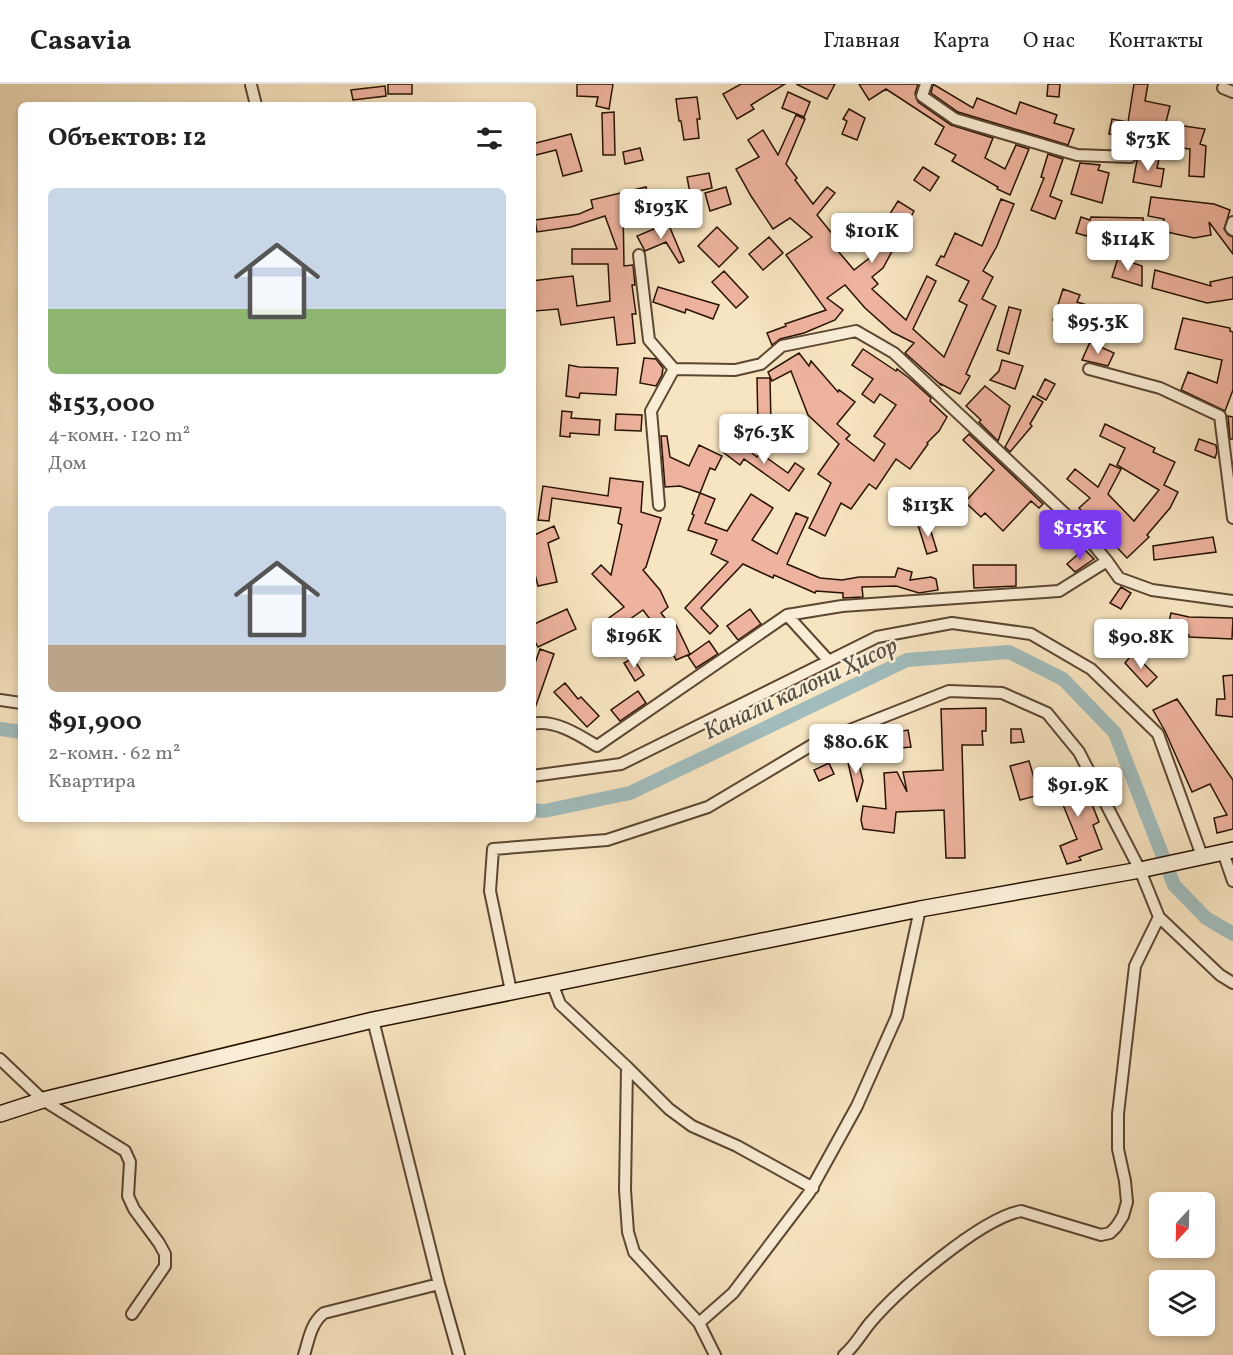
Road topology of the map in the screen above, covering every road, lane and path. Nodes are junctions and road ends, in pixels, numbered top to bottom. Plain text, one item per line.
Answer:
1 (251, 84) edge
2 (926, 84) edge
3 (255, 102) edge
4 (1130, 157) dead end
5 (1233, 222) edge
6 (1233, 230) edge
7 (639, 255) dead end
8 (674, 369) junction
9 (1089, 369) dead end
10 (659, 505) dead end
11 (1233, 518) edge
12 (1107, 561) junction
13 (1233, 599) edge
14 (787, 615) junction
15 (828, 660) junction
16 (0, 700) edge
17 (18, 703) edge
18 (536, 723) edge
19 (536, 775) edge
20 (1228, 851) edge
21 (1202, 856) junction
22 (1140, 870) junction
23 (1233, 881) edge
24 (920, 909) junction
25 (1159, 917) junction
26 (552, 983) junction
27 (1233, 983) edge
28 (511, 991) junction
29 (373, 1020) junction
30 (0, 1059) edge
31 (627, 1067) junction
32 (43, 1100) junction
33 (0, 1114) edge
34 (813, 1188) junction
35 (439, 1284) junction
36 (132, 1314) dead end
37 (699, 1323) junction
38 (304, 1355) edge
39 (459, 1355) edge
40 (715, 1355) edge
41 (844, 1355) edge

1 - 3 street
2 - 4 street
5 - 6 street
7 - 8 street
8 - 10 street
8 - 12 street
9 - 11 street
12 - 13 street
12 - 14 street
14 - 15 street
14 - 18 street
15 - 19 street
15 - 21 street
16 - 17 street
20 - 21 main road
20 - 23 street
21 - 22 main road
22 - 24 main road
22 - 25 street
22 - 28 street
24 - 26 main road
24 - 34 street
25 - 27 street
25 - 41 street
26 - 28 main road
26 - 31 street
28 - 29 main road
29 - 32 main road
29 - 35 street
30 - 32 street
31 - 34 street
31 - 37 street
32 - 33 main road
32 - 36 street
34 - 37 street
35 - 38 street
35 - 39 street
37 - 40 street

